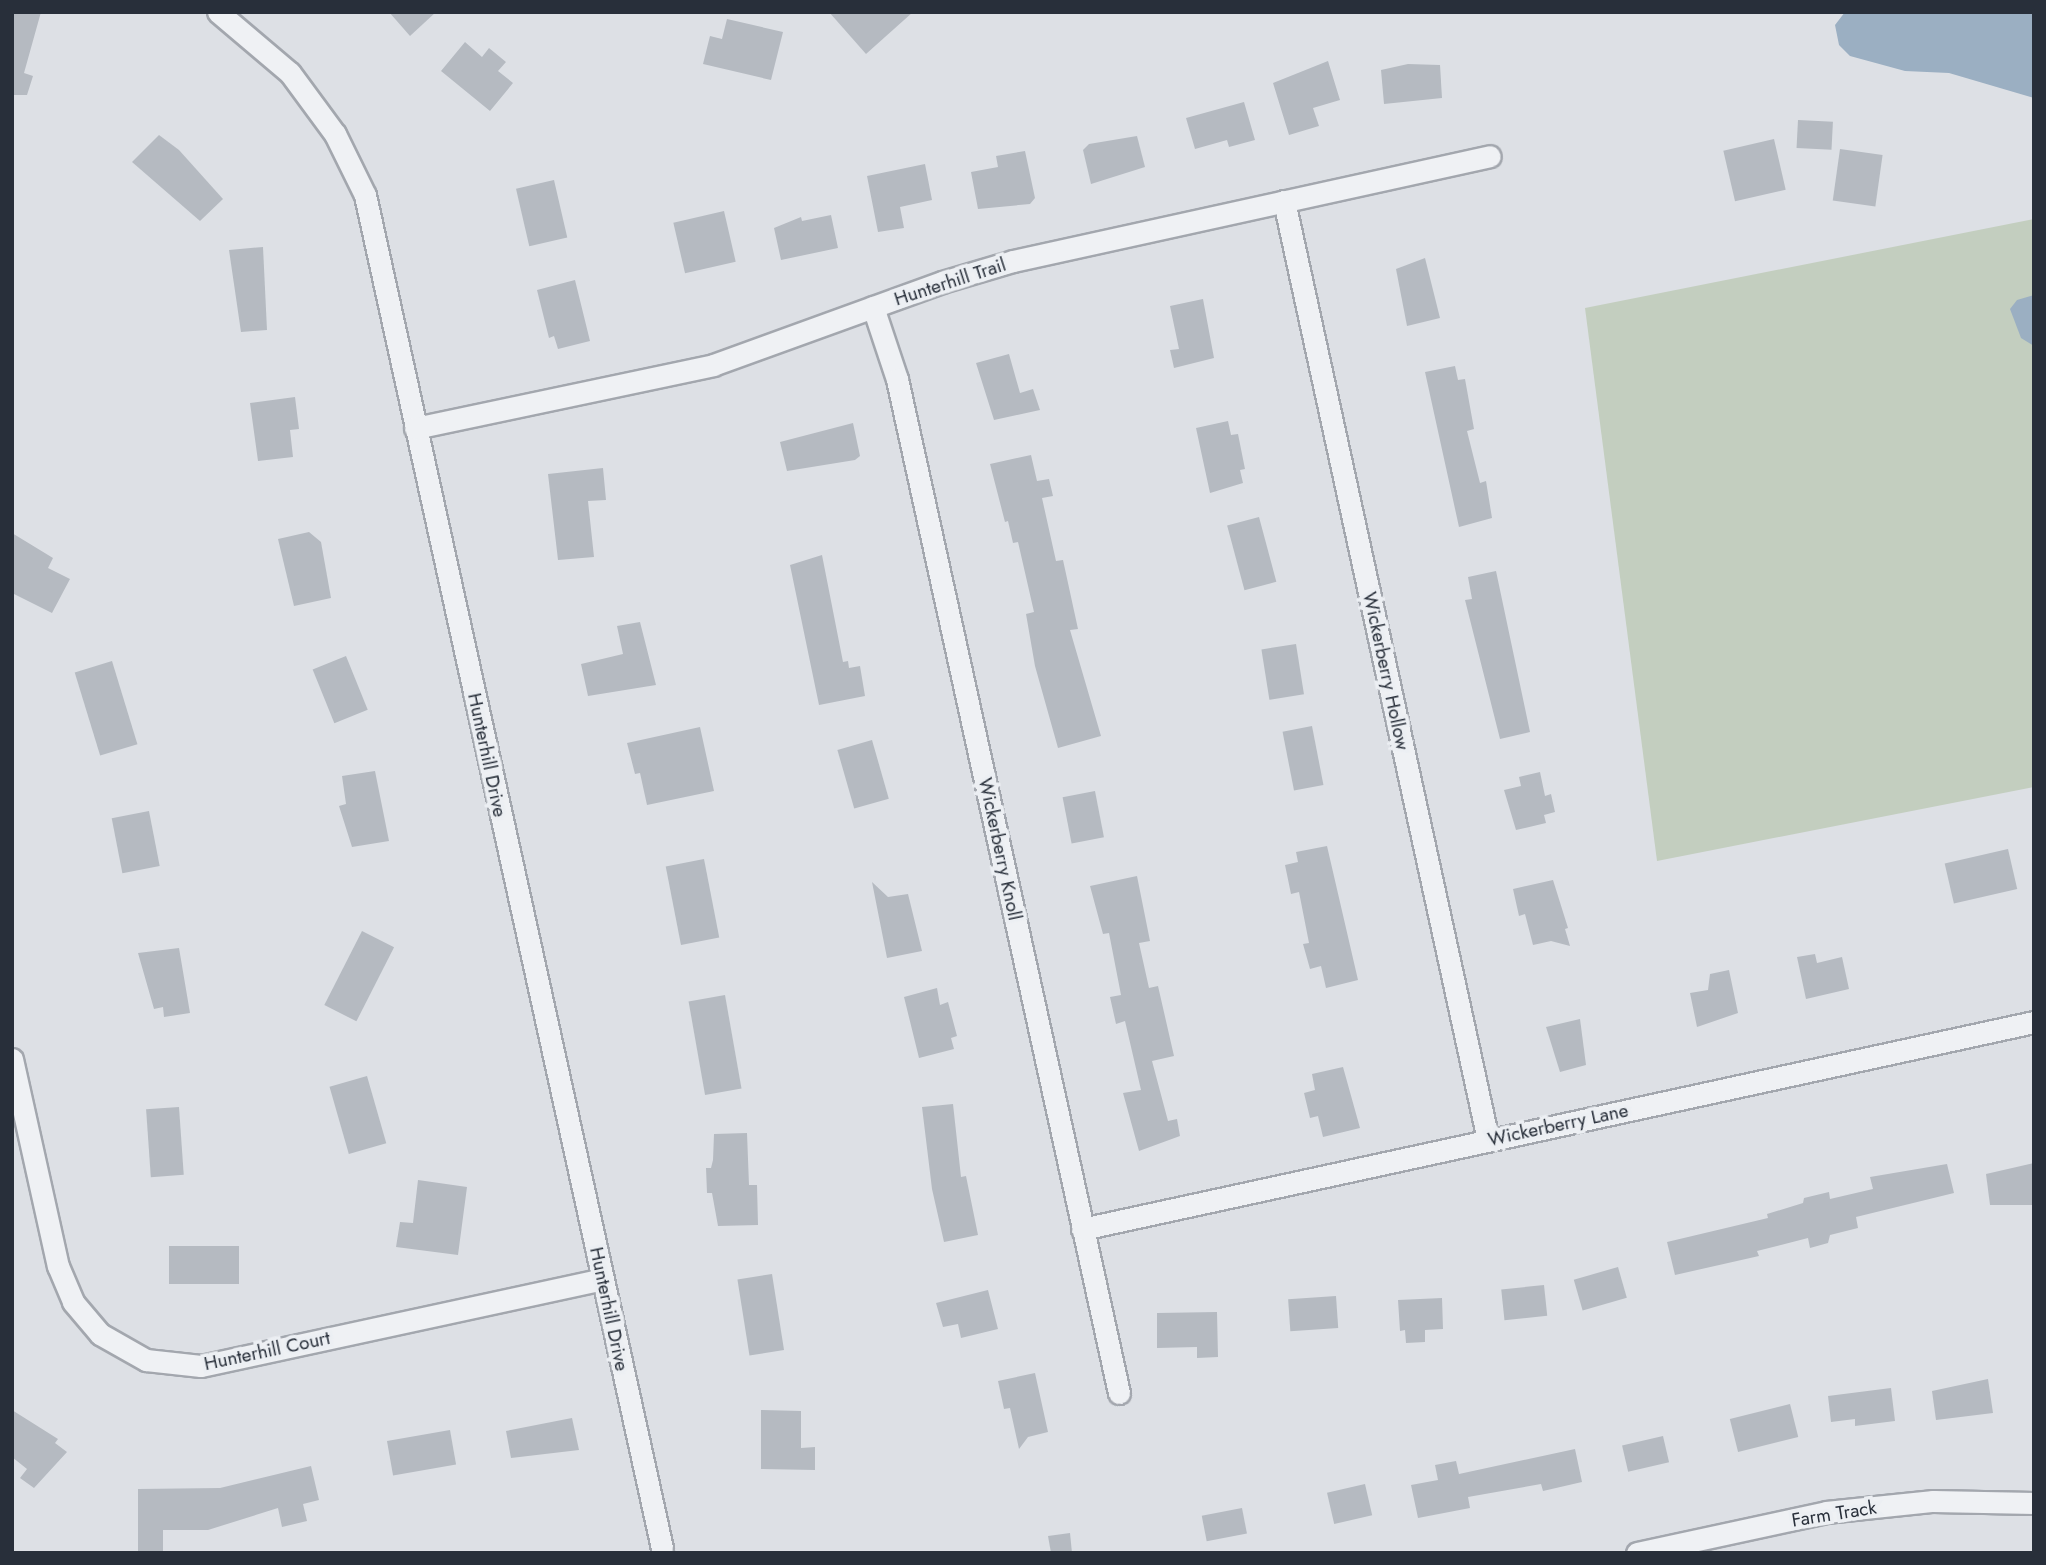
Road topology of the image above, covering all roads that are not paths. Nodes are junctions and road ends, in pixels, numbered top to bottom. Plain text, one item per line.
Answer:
1 (218, 12) edge
2 (1490, 156) dead end
3 (1284, 201) junction
4 (873, 307) junction
5 (415, 428) junction
6 (2034, 1022) edge
7 (12, 1059) edge
8 (1488, 1140) junction
9 (1082, 1229) junction
10 (603, 1279) junction
11 (1119, 1393) dead end
12 (2034, 1503) edge
13 (662, 1548) dead end
14 (1637, 1553) edge

1 - 5 street, Hunterhill Drive
2 - 3 street, Hunterhill Trail
3 - 4 street, Hunterhill Trail
3 - 8 street, Wickerberry Hollow
4 - 5 street, Hunterhill Trail
4 - 9 street, Wickerberry Knoll
5 - 10 street, Hunterhill Drive
6 - 8 street, Wickerberry Lane
7 - 10 street, Hunterhill Court
8 - 9 street, Wickerberry Lane
9 - 11 street, Wickerberry Knoll
10 - 13 street, Hunterhill Drive
12 - 14 street, Farm Track

